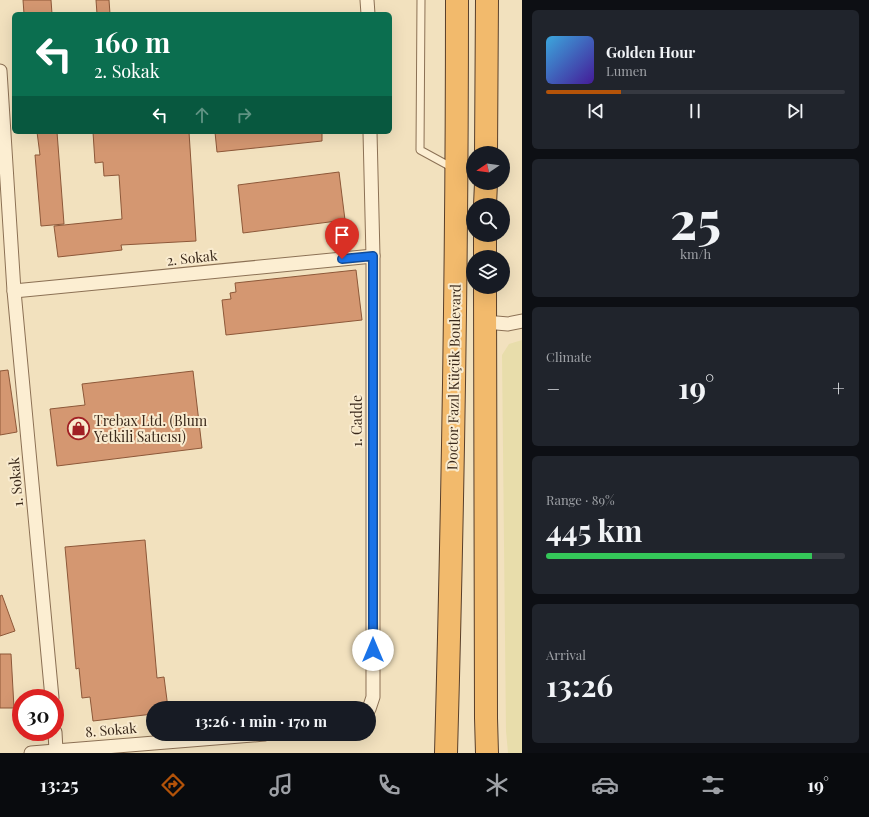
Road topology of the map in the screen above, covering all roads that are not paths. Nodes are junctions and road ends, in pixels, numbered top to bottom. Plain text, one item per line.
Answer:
1 (367, 0) edge
2 (421, 0) edge
3 (457, 0) edge
4 (487, 0) edge
5 (368, 12) edge
6 (0, 72) edge
7 (370, 134) edge
8 (486, 146) edge
9 (457, 170) junction
10 (373, 256) junction
11 (14, 291) junction
12 (485, 294) edge
13 (522, 321) edge
14 (485, 322) junction
15 (51, 689) edge
16 (372, 701) edge
17 (486, 718) junction
18 (55, 741) edge
19 (179, 741) edge
20 (56, 751) junction
21 (31, 753) edge
22 (446, 753) edge
23 (487, 753) edge
24 (494, 753) edge

1 - 5 street
2 - 9 lane
3 - 9 highway, Doctor Fazıl Küçük Boulevard
4 - 8 highway
6 - 11 street, 1. Sokak
7 - 10 street, 1. Cadde
9 - 22 highway, Doctor Fazıl Küçük Boulevard
10 - 11 street, 2. Sokak
10 - 16 street, 1. Cadde
11 - 15 street, 1. Sokak
12 - 14 highway
13 - 14 street
14 - 17 highway
17 - 23 highway
17 - 24 highway
18 - 20 street
19 - 20 street, 8. Sokak
20 - 21 street, 8. Sokak

